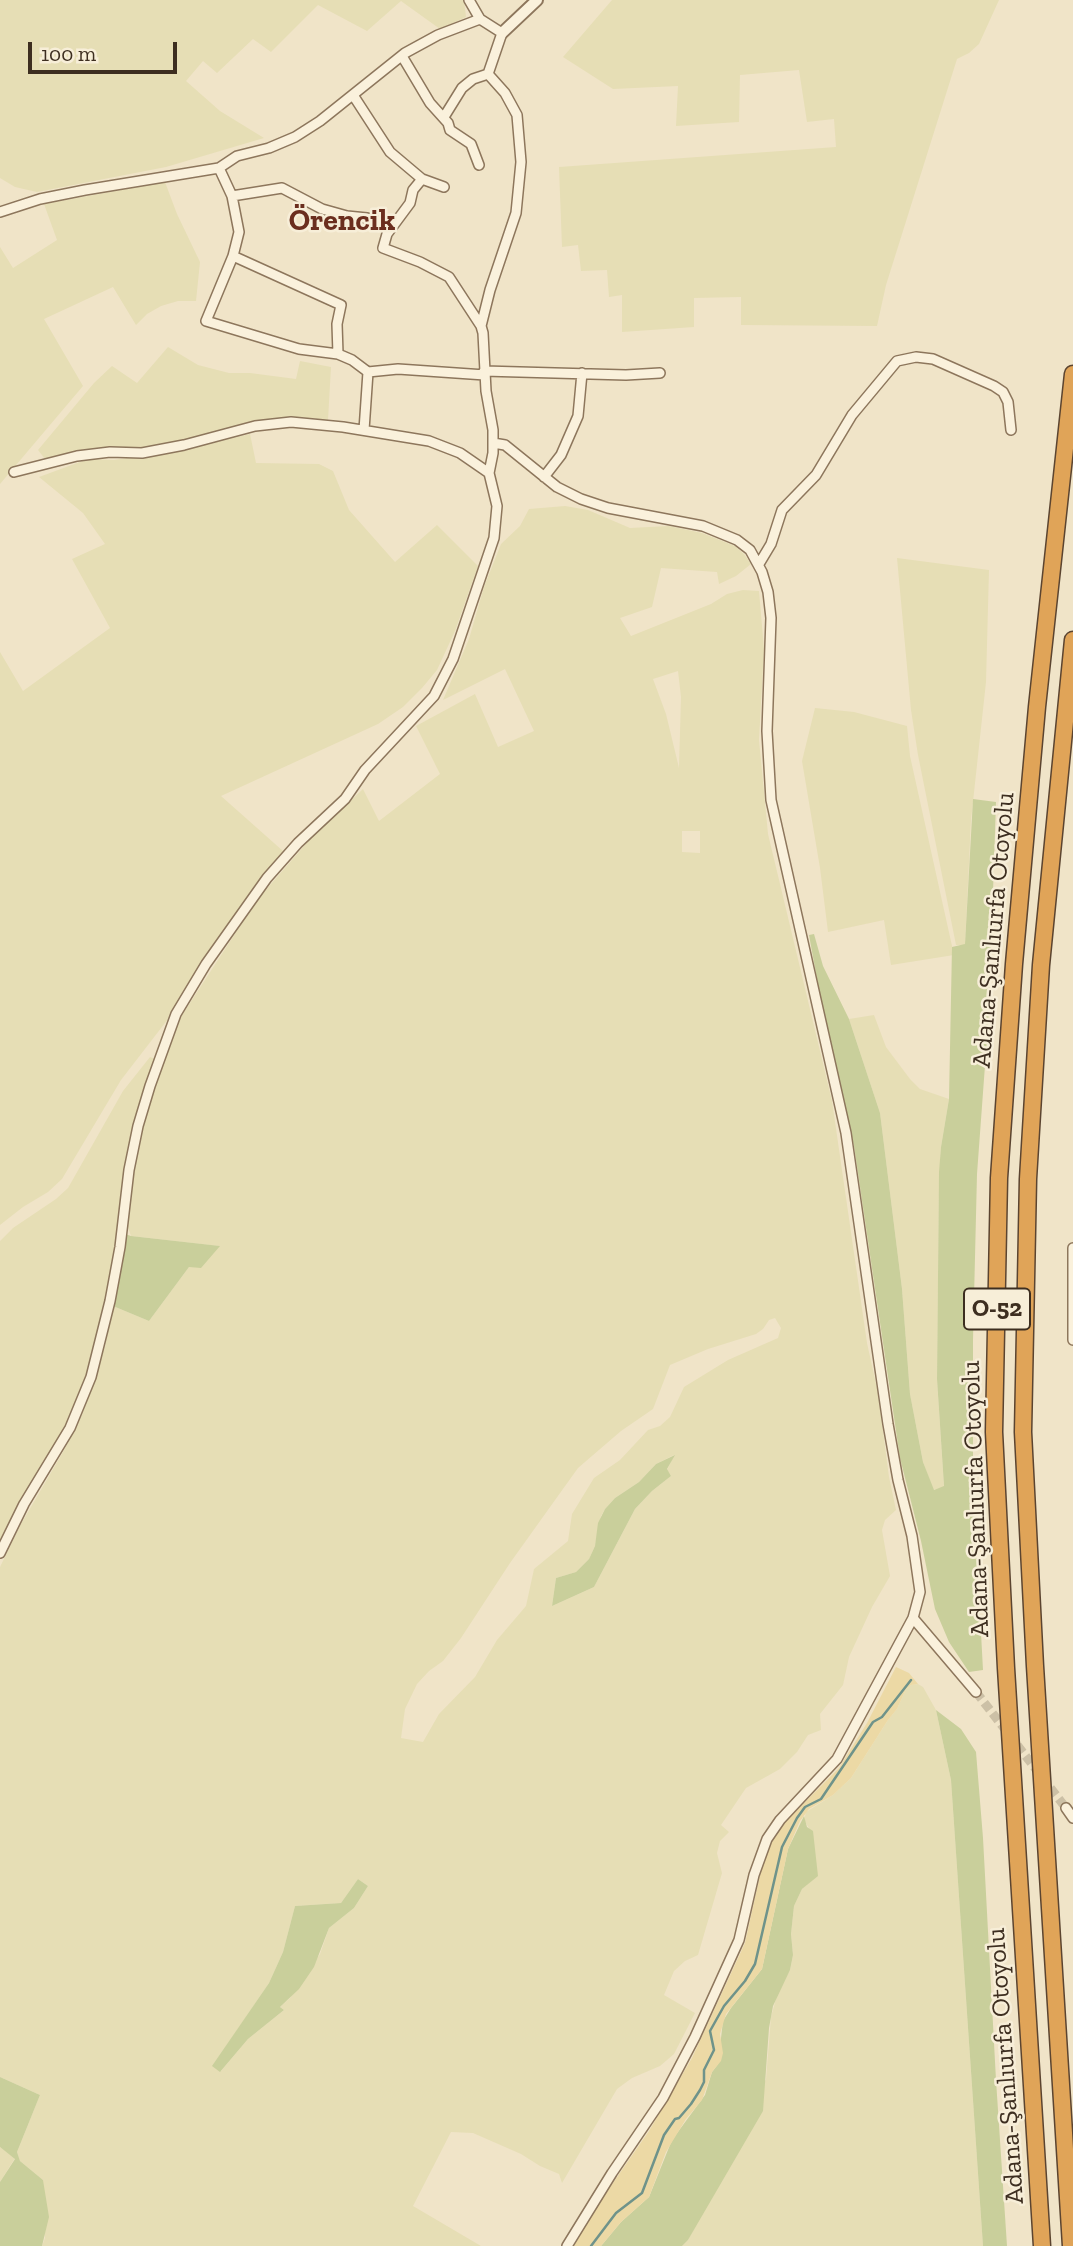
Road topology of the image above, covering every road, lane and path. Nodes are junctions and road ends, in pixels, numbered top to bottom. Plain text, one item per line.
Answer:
1 (469, 0) edge
2 (537, 0) edge
3 (480, 19) junction
4 (502, 33) junction
5 (402, 56) junction
6 (488, 74) junction
7 (353, 95) junction
8 (443, 117) junction
9 (479, 165) dead end
10 (219, 168) junction
11 (422, 179) junction
12 (444, 187) dead end
13 (232, 196) junction
14 (0, 212) edge
15 (393, 226) junction
16 (233, 257) junction
17 (481, 326) junction
18 (338, 354) junction
19 (368, 372) junction
20 (485, 373) junction
21 (582, 373) junction
22 (660, 373) dead end
23 (1073, 374) edge
24 (364, 430) junction
25 (1011, 430) dead end
26 (493, 443) junction
27 (14, 472) dead end
28 (489, 473) junction
29 (544, 477) junction
30 (759, 564) junction
31 (1073, 640) edge
32 (1073, 1248) edge
33 (1073, 1340) edge
34 (0, 1553) edge
35 (913, 1618) junction
36 (976, 1692) tunnel mouth
37 (1066, 1808) dead end
38 (1073, 1818) edge
39 (567, 2246) edge
40 (1042, 2246) edge
41 (1071, 2246) edge

1 - 3 street
2 - 4 street
3 - 4 street
3 - 5 street
4 - 6 street
5 - 7 street
5 - 8 street
6 - 8 street
6 - 17 street
7 - 10 street
7 - 11 street
8 - 9 street
10 - 13 street
10 - 14 street
11 - 12 street
11 - 15 street
13 - 15 street
13 - 16 street
15 - 17 street
16 - 18 street
16 - 18 street
17 - 20 street
18 - 19 street
19 - 20 street
19 - 24 street
20 - 21 street
20 - 26 street
21 - 22 street
21 - 29 street
23 - 40 highway, Adana-Şanlıurfa Otoyolu / O-52
24 - 27 street
24 - 28 street
25 - 30 street
26 - 28 street
26 - 29 street
28 - 34 street
29 - 30 street
30 - 35 street
31 - 41 highway, Adana-Şanlıurfa Otoyolu / O-52
32 - 33 street
35 - 36 street
35 - 39 street
37 - 38 street

